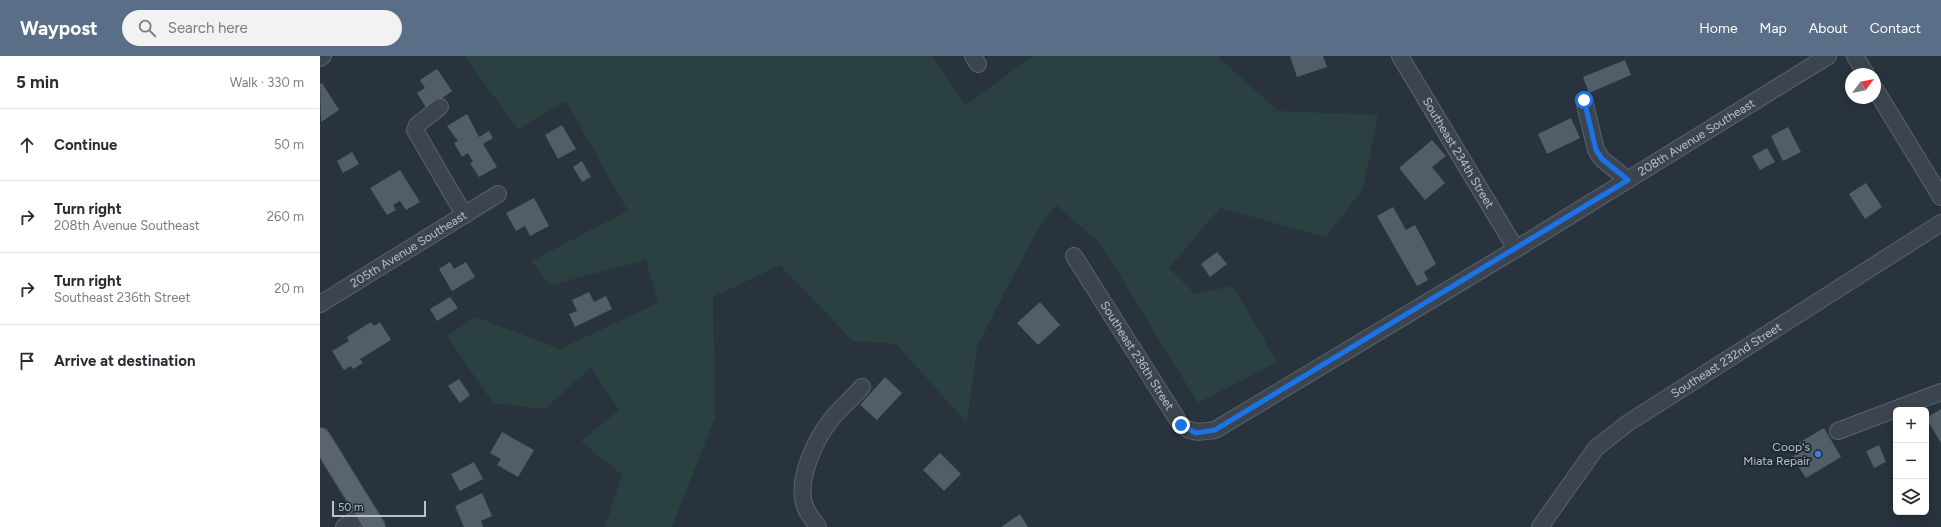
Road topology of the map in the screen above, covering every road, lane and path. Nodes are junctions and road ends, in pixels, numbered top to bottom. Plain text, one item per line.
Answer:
1 (323, 56) edge
2 (1400, 56) edge
3 (1828, 56) edge
4 (1855, 56) edge
5 (320, 58) edge
6 (1862, 68) edge
7 (1881, 99) edge
8 (1584, 100) dead end
9 (440, 107) dead end
10 (1628, 180) junction
11 (498, 194) dead end
12 (1941, 197) edge
13 (466, 214) junction
14 (1941, 223) edge
15 (1516, 249) junction
16 (1074, 256) dead end
17 (320, 304) edge
18 (862, 388) dead end
19 (1941, 392) edge
20 (1215, 430) joint
21 (1838, 431) dead end
22 (320, 438) edge
23 (370, 520) edge
24 (344, 527) edge
25 (818, 527) edge
26 (1540, 527) edge

1 - 5 street
2 - 15 street, Southeast 234th Street
3 - 10 street, 208th Avenue Southeast
4 - 6 street
7 - 12 street
8 - 10 street
9 - 13 street
10 - 15 street, 208th Avenue Southeast
11 - 13 street, 205th Avenue Southeast
13 - 17 street, 205th Avenue Southeast
14 - 26 street, Southeast 232nd Street
15 - 20 street, 208th Avenue Southeast
16 - 20 street, Southeast 236th Street
18 - 25 street
19 - 21 street
22 - 23 main road
23 - 24 street

